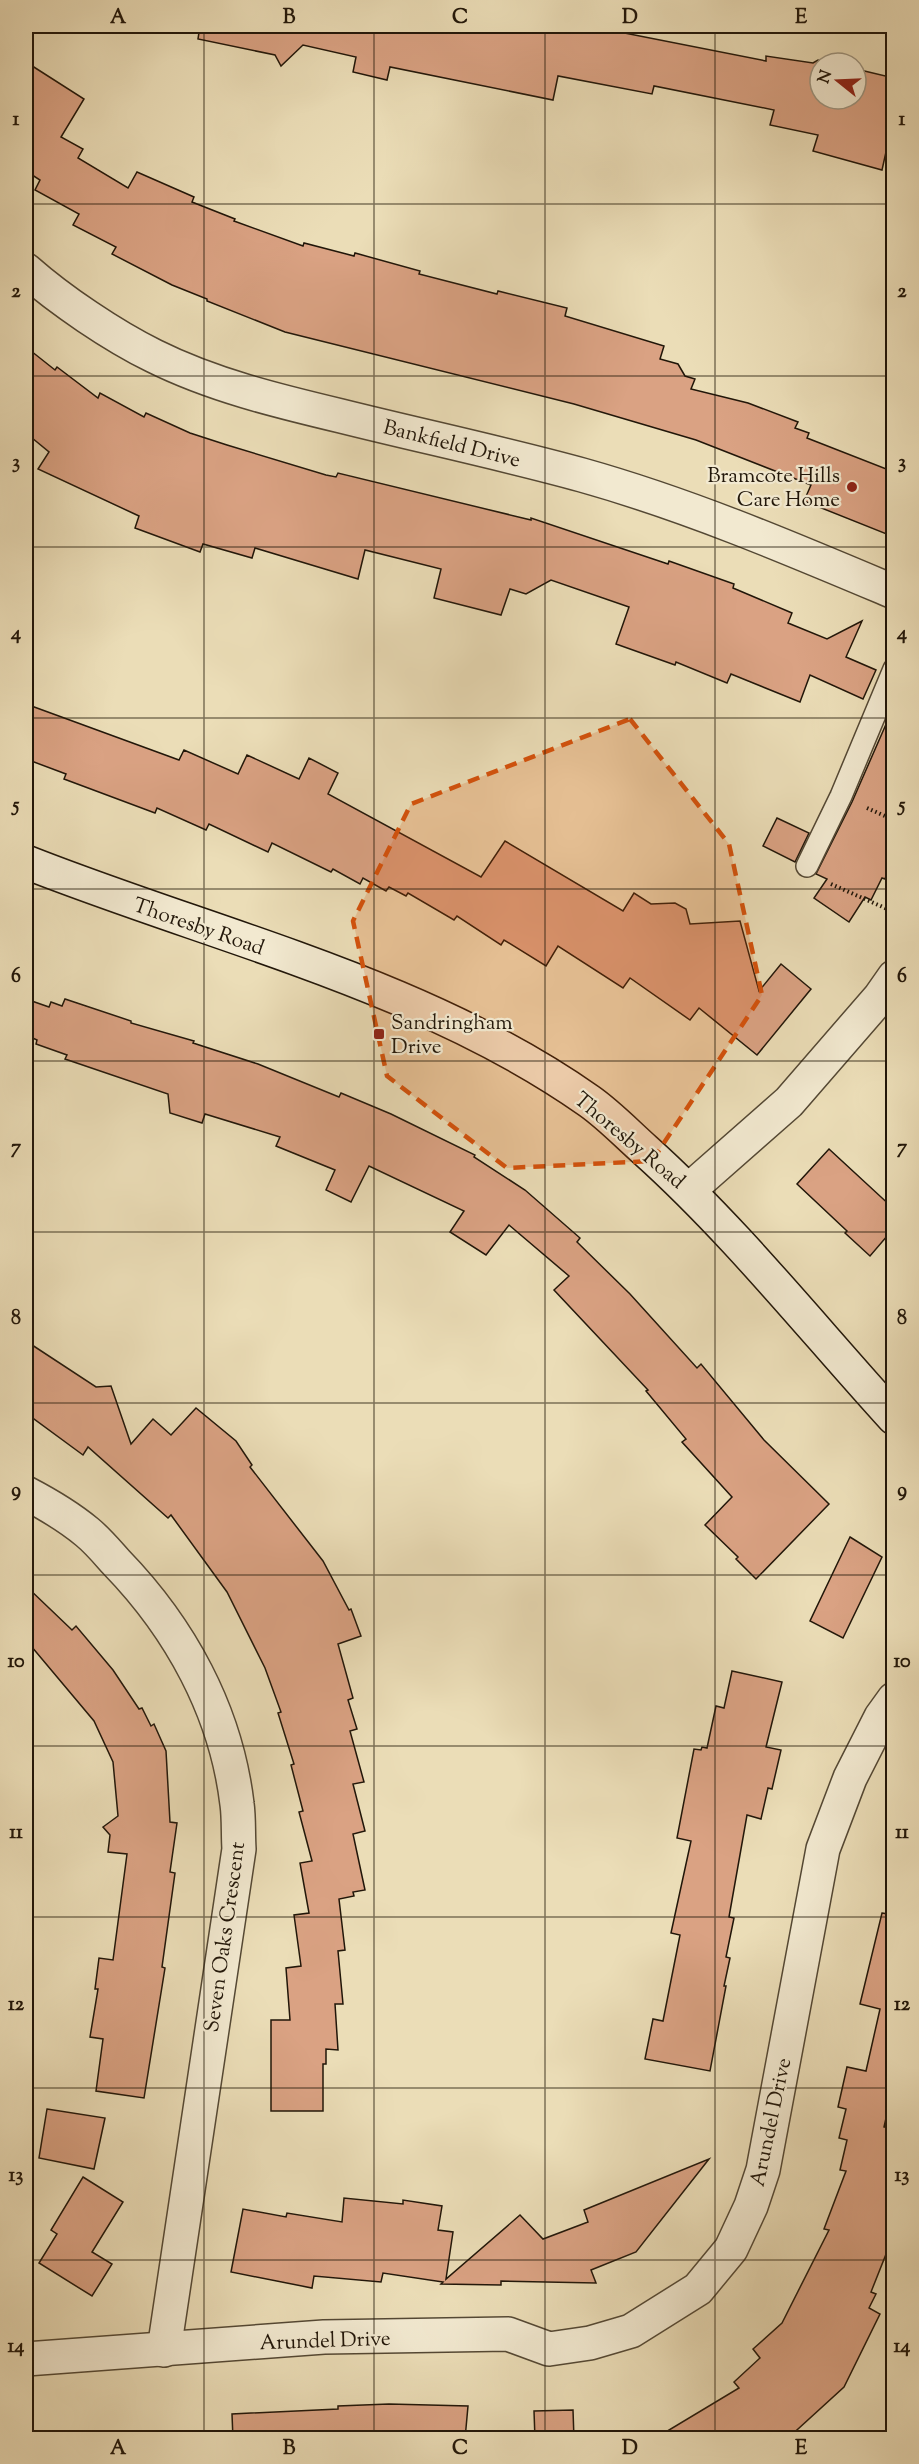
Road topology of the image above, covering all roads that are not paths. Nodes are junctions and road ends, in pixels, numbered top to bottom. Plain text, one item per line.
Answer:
1 (26, 270) edge
2 (894, 592) edge
3 (894, 669) edge
4 (26, 862) edge
5 (807, 866) road end
6 (894, 977) edge
7 (689, 1190) junction
8 (894, 1418) edge
9 (26, 1493) edge
10 (894, 1699) edge
11 (164, 2350) junction
12 (26, 2359) edge

1 - 2 street, Bankfield Drive
3 - 5 lane
4 - 7 street, Thoresby Road
6 - 7 street
7 - 8 street, Thoresby Road
9 - 11 street, Seven Oaks Crescent
10 - 11 street, Arundel Drive
11 - 12 street, Arundel Drive

